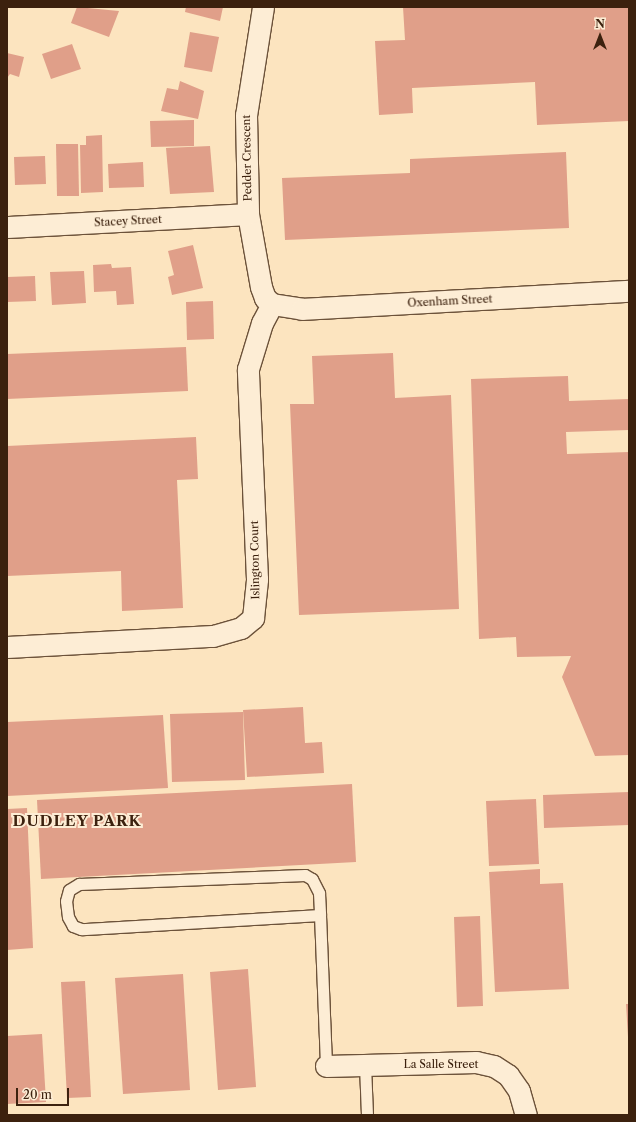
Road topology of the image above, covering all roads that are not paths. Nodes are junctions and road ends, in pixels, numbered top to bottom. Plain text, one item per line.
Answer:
1 (263, 7) edge
2 (248, 214) junction
3 (7, 227) edge
4 (629, 291) edge
5 (272, 304) junction
6 (7, 647) edge
7 (320, 915) junction
8 (364, 1065) junction
9 (326, 1066) joint
10 (367, 1115) edge
11 (526, 1115) edge

1 - 2 street, Pedder Crescent
2 - 3 street, Stacey Street
2 - 5 street, Pedder Crescent
4 - 5 street, Oxenham Street
5 - 6 street, Islington Court
7 - 7 lane
7 - 9 lane
8 - 9 street, La Salle Street
8 - 10 lane
8 - 11 street, La Salle Street

